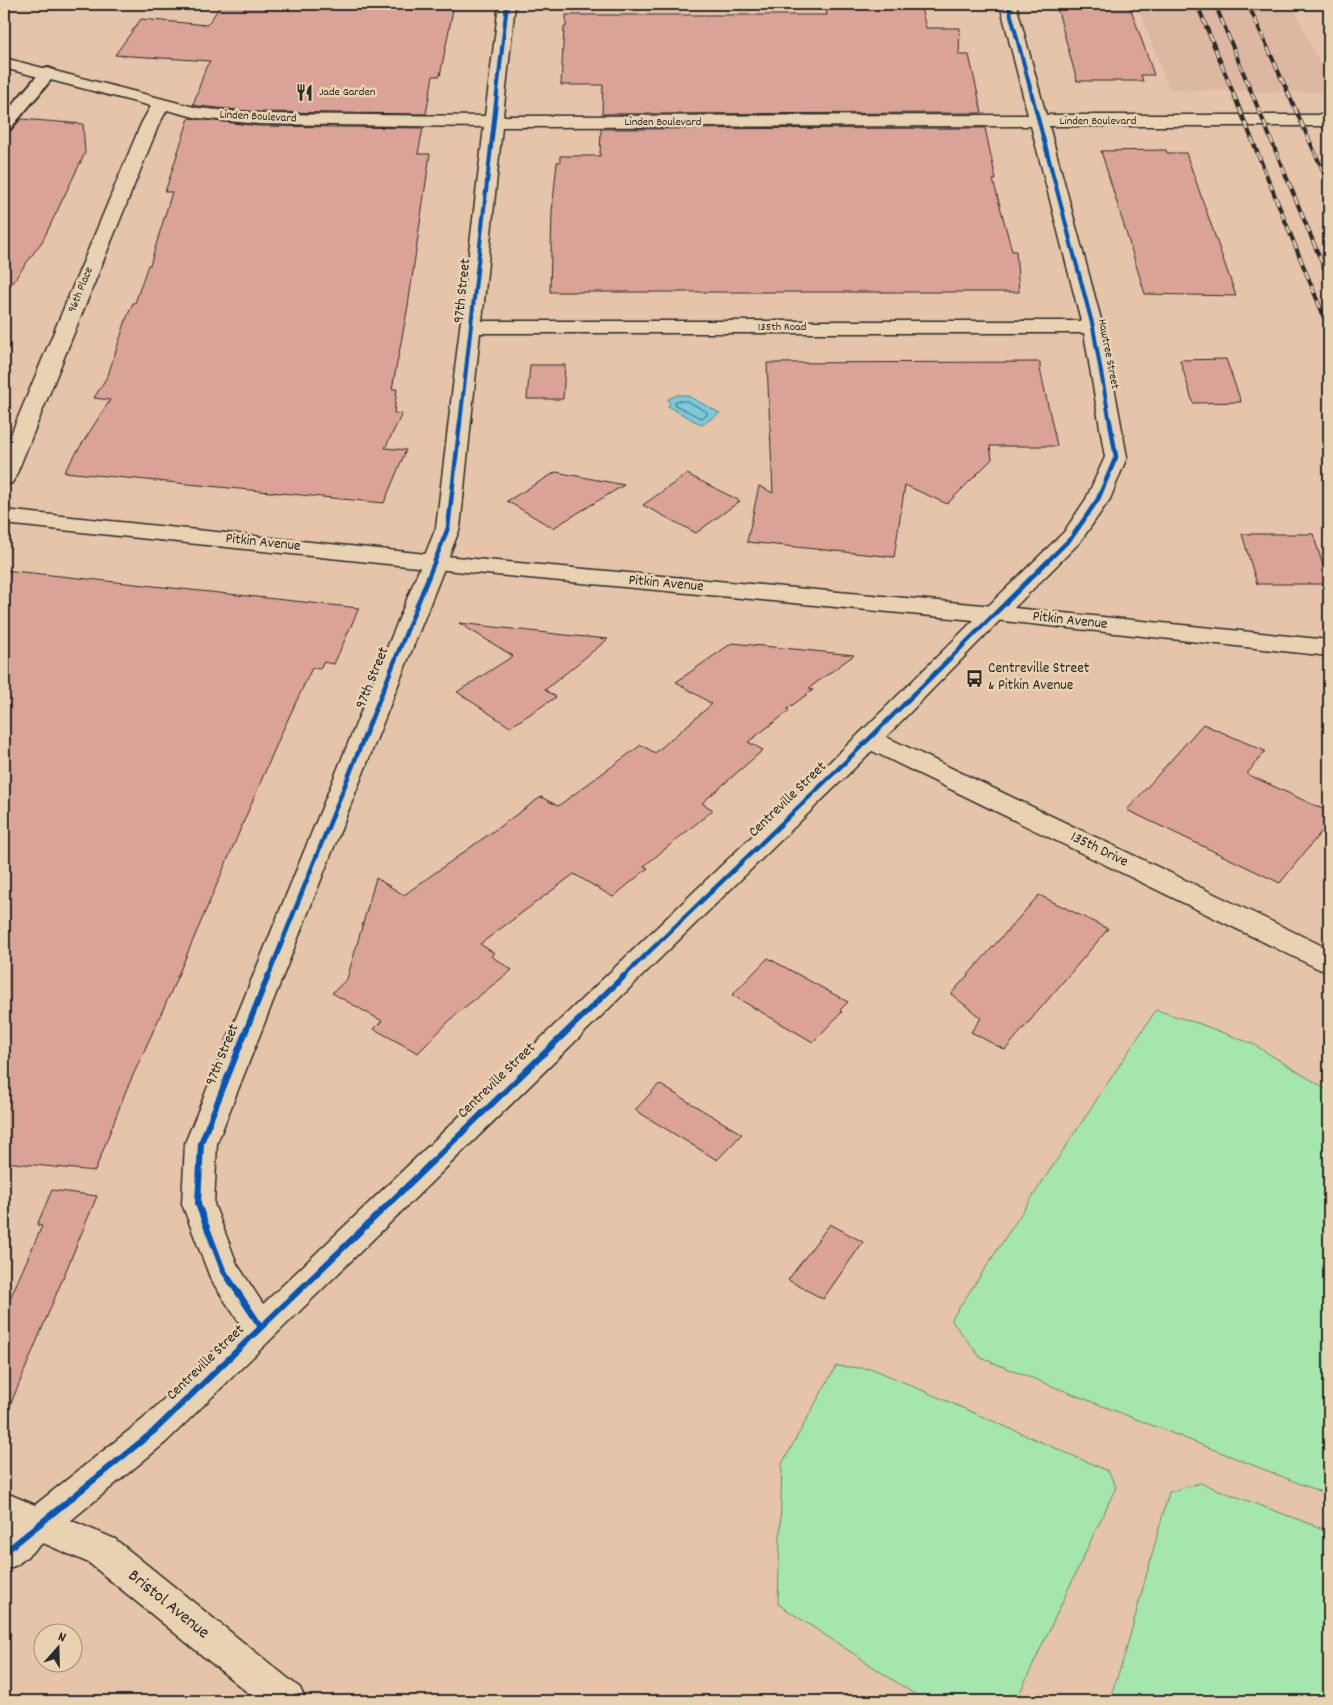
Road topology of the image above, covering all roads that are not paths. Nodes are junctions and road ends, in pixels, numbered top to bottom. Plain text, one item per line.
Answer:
1 (507, 4) edge
2 (1008, 4) edge
3 (4, 63) edge
4 (48, 73) junction
5 (161, 104) junction
6 (1329, 120) edge
7 (1038, 121) junction
8 (493, 122) junction
9 (4, 125) edge
10 (471, 327) junction
11 (1093, 327) junction
12 (4, 478) edge
13 (4, 517) edge
14 (434, 561) junction
15 (994, 614) junction
16 (1329, 648) edge
17 (869, 739) junction
18 (1329, 961) edge
19 (261, 1326) junction
20 (4, 1508) edge
21 (39, 1524) junction
22 (4, 1552) edge
23 (287, 1701) edge

1 - 8 street, 97th Street
2 - 7 street, Hawtree Street
3 - 4 street, Linden Boulevard
4 - 5 street, Linden Boulevard
4 - 9 lane
5 - 8 street, Linden Boulevard
5 - 12 street, 96th Place
6 - 7 street, Linden Boulevard
7 - 8 street, Linden Boulevard
7 - 11 street, Hawtree Street
8 - 10 street, 97th Street
10 - 11 street, 135th Road
10 - 14 street, 97th Street
11 - 15 street, Hawtree Street
13 - 14 street, Pitkin Avenue
14 - 15 street, Pitkin Avenue
14 - 19 street, 97th Street
15 - 16 street, Pitkin Avenue
15 - 17 street, Centreville Street
17 - 18 street, 135th Drive
17 - 19 street, Centreville Street
19 - 21 street, Centreville Street
20 - 21 street, Bristol Avenue
21 - 22 street, Centreville Street
21 - 23 street, Bristol Avenue

